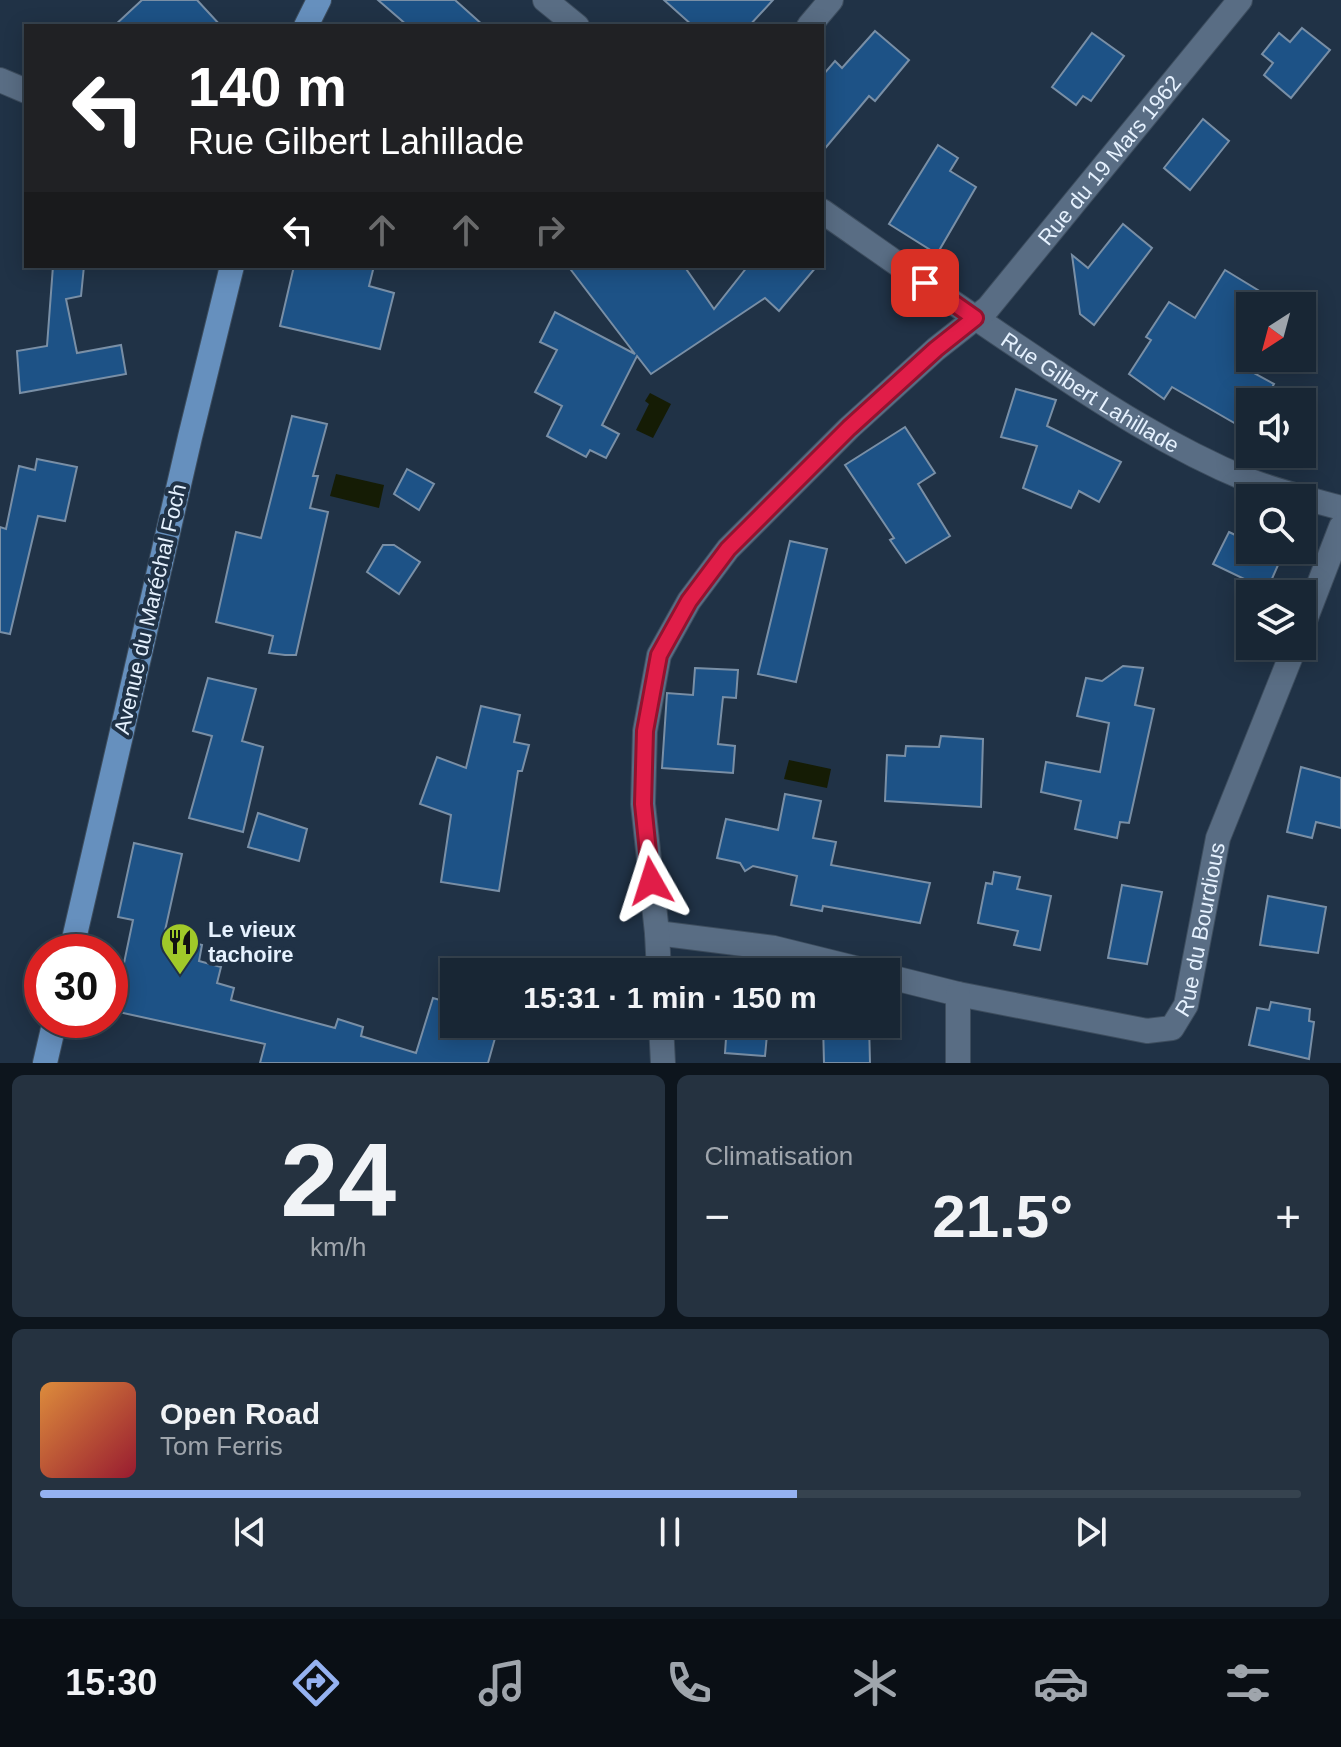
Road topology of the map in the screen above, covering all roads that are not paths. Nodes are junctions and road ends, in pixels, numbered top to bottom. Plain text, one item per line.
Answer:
1 (319, 0) edge
2 (545, 0) edge
3 (831, 0) edge
4 (1240, 0) edge
5 (307, 24) edge
6 (575, 24) edge
7 (811, 24) edge
8 (0, 80) edge
9 (24, 90) edge
10 (824, 212) edge
11 (232, 268) edge
12 (975, 318) junction
13 (1341, 508) edge
14 (1341, 527) edge
15 (1316, 592) edge
16 (1289, 660) edge
17 (657, 933) junction
18 (75, 934) edge
19 (658, 958) edge
20 (814, 958) edge
21 (900, 980) edge
22 (958, 994) junction
23 (51, 1038) edge
24 (662, 1038) edge
25 (45, 1063) edge
26 (663, 1063) edge
27 (958, 1063) edge

1 - 5 main road
2 - 6 street
3 - 7 street
4 - 12 street, Rue du 19 Mars 1962
8 - 9 street
10 - 12 street, Rue Gilbert Lahillade
11 - 18 main road, Avenue du Maréchal Foch
12 - 13 street, Rue Gilbert Lahillade
12 - 17 street, Rue du 19 Mars 1962
14 - 15 street
16 - 22 street, Rue du Bourdious
17 - 19 street, Rue du 19 Mars 1962
17 - 20 street
21 - 22 street, Rue du Bourdious
22 - 27 street
23 - 25 main road
24 - 26 street

